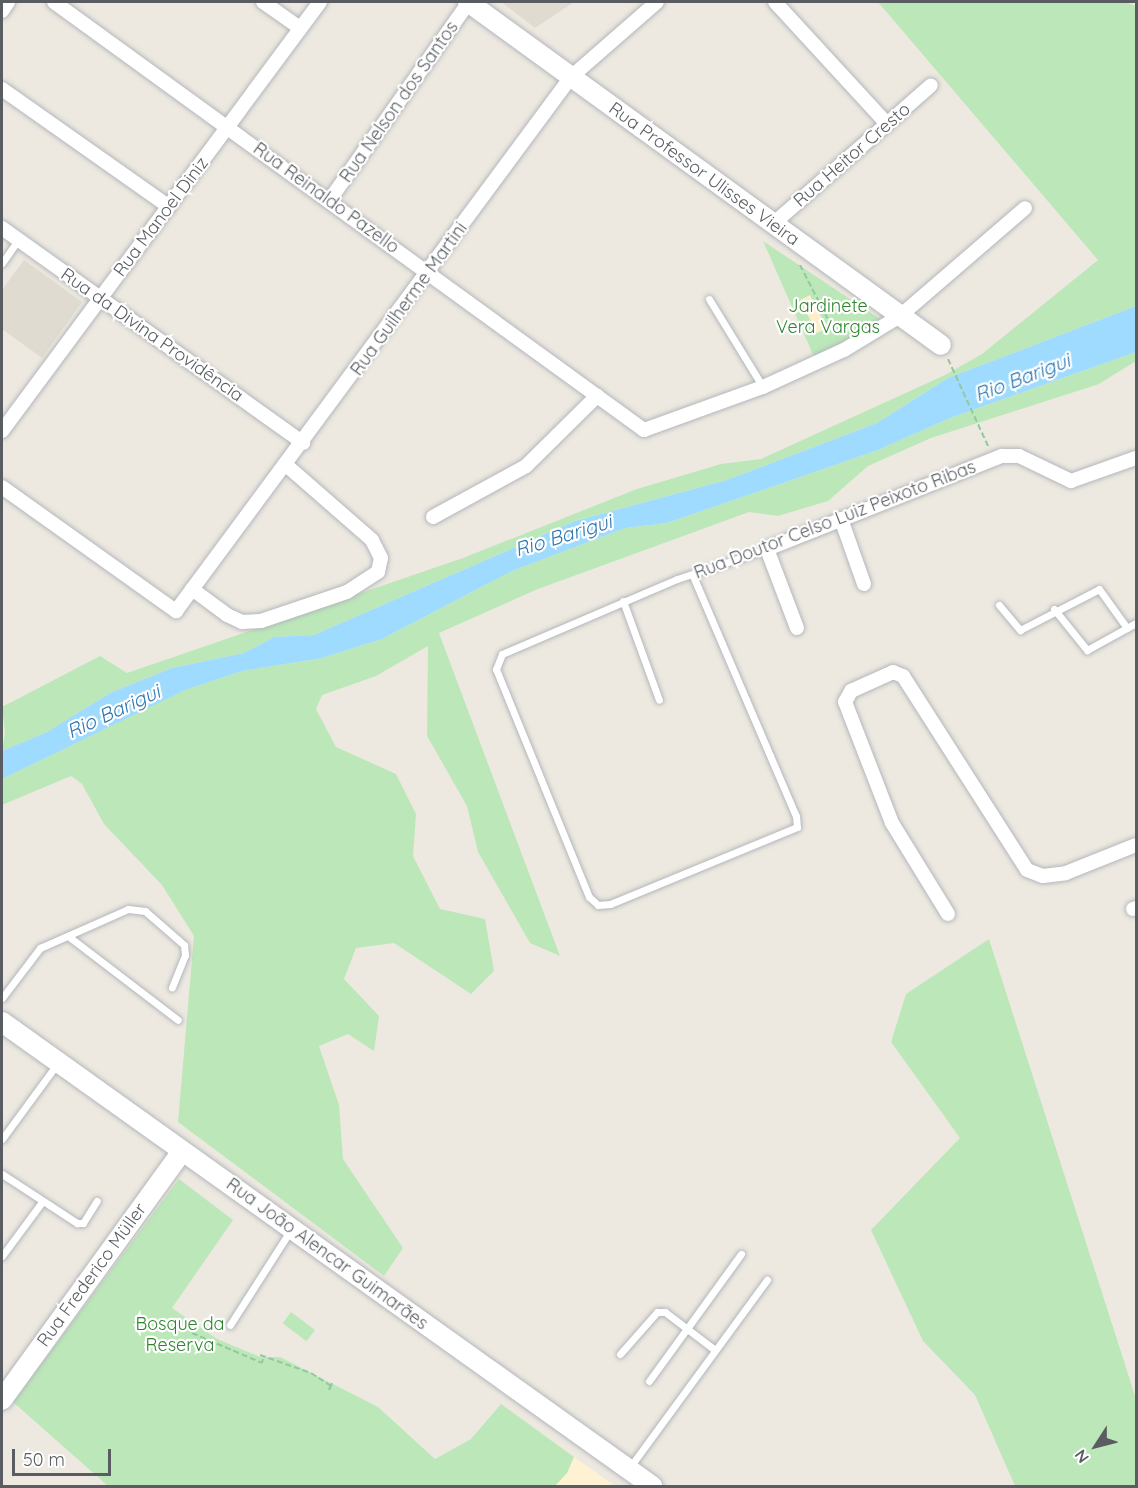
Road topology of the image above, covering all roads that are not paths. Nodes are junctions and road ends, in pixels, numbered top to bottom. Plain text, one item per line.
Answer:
1 (8, 2) edge
2 (54, 2) edge
3 (263, 2) edge
4 (320, 2) edge
5 (469, 2) edge
6 (657, 2) edge
7 (775, 2) edge
8 (2, 11) edge
9 (300, 28) junction
10 (571, 77) junction
11 (931, 85) dead end
12 (2, 89) edge
13 (886, 124) junction
14 (228, 128) junction
15 (329, 201) junction
16 (169, 207) junction
17 (1025, 208) dead end
18 (773, 224) junction
19 (2, 228) edge
20 (18, 240) junction
21 (2, 263) edge
22 (429, 273) junction
23 (101, 298) junction
24 (709, 299) dead end
25 (900, 316) junction
26 (945, 353) road end
27 (763, 387) junction
28 (597, 396) junction
29 (2, 431) edge
30 (303, 443) junction
31 (1137, 458) edge
32 (286, 465) junction
33 (2, 487) edge
34 (433, 517) dead end
35 (841, 519) junction
36 (767, 549) junction
37 (693, 576) junction
38 (864, 584) dead end
39 (192, 589) junction
40 (623, 601) junction
41 (999, 605) dead end
42 (1054, 609) junction
43 (1137, 623) edge
44 (797, 628) dead end
45 (1127, 628) junction
46 (659, 700) dead end
47 (1137, 845) edge
48 (948, 914) dead end
49 (68, 936) junction
50 (172, 988) dead end
51 (2, 998) edge
52 (178, 1020) dead end
53 (2, 1022) edge
54 (58, 1062) junction
55 (2, 1139) edge
56 (182, 1151) junction
57 (2, 1174) edge
58 (97, 1201) dead end
59 (42, 1202) junction
60 (291, 1229) junction
61 (741, 1254) dead end
62 (2, 1256) edge
63 (767, 1280) dead end
64 (230, 1325) dead end
65 (688, 1328) junction
66 (715, 1350) junction
67 (620, 1354) dead end
68 (649, 1381) dead end
69 (2, 1400) edge
70 (628, 1469) junction
71 (652, 1486) edge

1 - 8 street
2 - 14 street, Rua Reinaldo Pazello
3 - 9 street
4 - 9 street, Rua Manoel Diniz
5 - 10 street, Rua Professor Ulisses Vieira
5 - 15 street, Rua Nelson dos Santos
6 - 10 street, Rua Guilherme Martini
7 - 13 street
9 - 14 street, Rua Manoel Diniz
10 - 18 street, Rua Professor Ulisses Vieira
10 - 22 street, Rua Guilherme Martini
11 - 13 street, Rua Heitor Cresto
12 - 16 street
13 - 18 street, Rua Heitor Cresto
14 - 15 street, Rua Reinaldo Pazello
14 - 16 street, Rua Manoel Diniz
15 - 22 street, Rua Reinaldo Pazello
16 - 23 street, Rua Manoel Diniz
17 - 25 street
18 - 25 street, Rua Professor Ulisses Vieira
19 - 20 street, Rua da Divina Providência
20 - 21 lane
20 - 23 street, Rua da Divina Providência
22 - 28 street, Rua Reinaldo Pazello
22 - 30 street, Rua Guilherme Martini
23 - 29 street, Rua Manoel Diniz
23 - 30 street, Rua da Divina Providência
24 - 27 lane
25 - 26 street, Rua Professor Ulisses Vieira
25 - 27 street
27 - 28 street, Rua Reinaldo Pazello
28 - 34 street
30 - 32 street, Rua Guilherme Martini
31 - 35 street, Rua Doutor Celso Luiz Peixoto Ribas
32 - 39 street, Rua Guilherme Martini
32 - 39 street
33 - 39 street, Rua Guilherme Martini
35 - 36 street, Rua Doutor Celso Luiz Peixoto Ribas
35 - 38 street
36 - 37 lane, Rua Doutor Celso Luiz Peixoto Ribas
36 - 44 street
37 - 40 lane, Rua Doutor Celso Luiz Peixoto Ribas
37 - 40 lane, Rua Doutor Celso Luiz Peixoto Ribas
40 - 46 lane
41 - 42 lane
42 - 45 lane
42 - 45 lane
43 - 45 lane
47 - 48 street
49 - 50 lane
49 - 51 lane
49 - 52 lane
53 - 54 street, Rua João Alencar Guimarães
54 - 55 lane
54 - 56 street, Rua João Alencar Guimarães
56 - 60 street, Rua João Alencar Guimarães
56 - 69 street, Rua Frederico Müller
57 - 59 lane
58 - 59 lane
59 - 62 lane
60 - 64 lane
60 - 70 street, Rua João Alencar Guimarães
61 - 65 lane
63 - 66 lane
65 - 66 lane
65 - 67 lane
65 - 68 lane
66 - 70 lane
70 - 71 street, Rua João Alencar Guimarães

